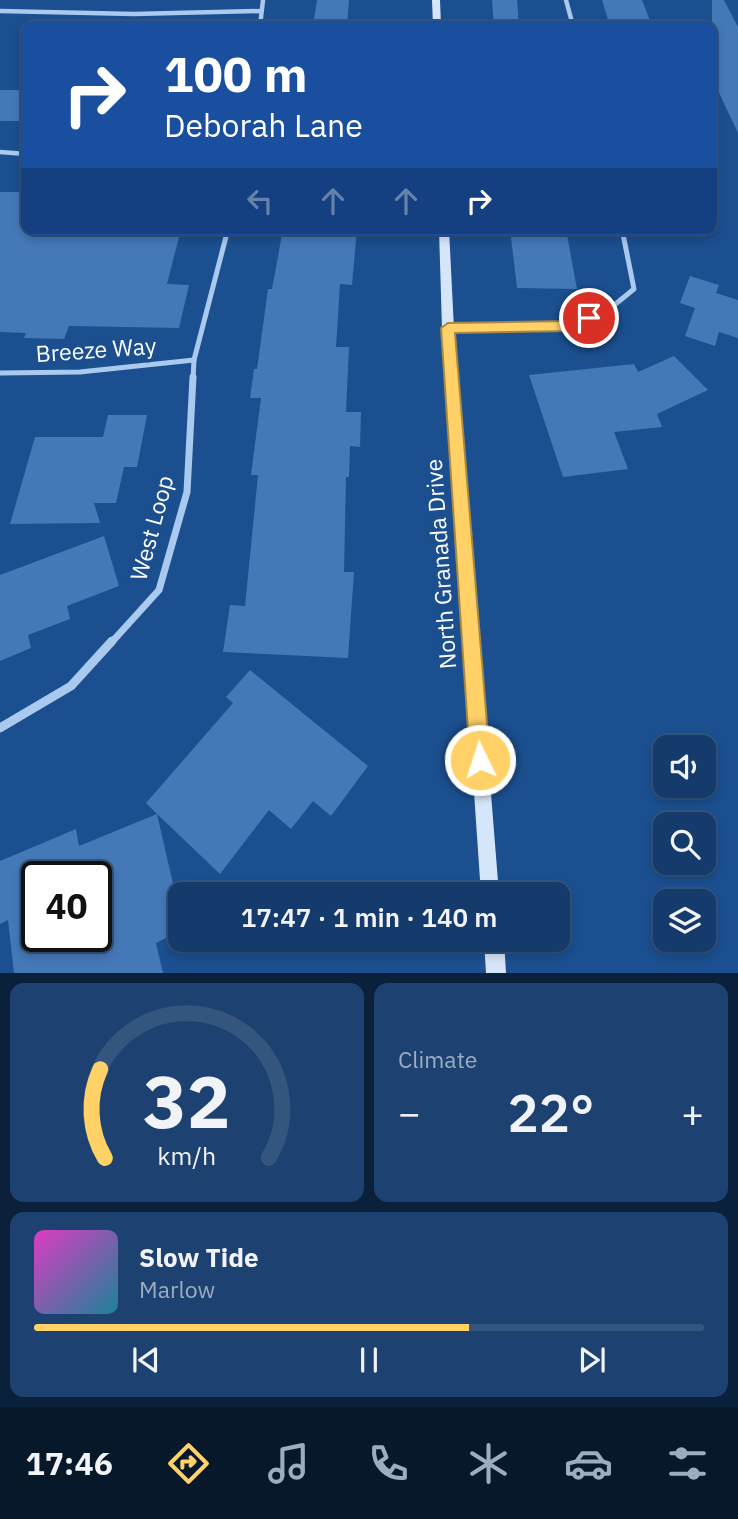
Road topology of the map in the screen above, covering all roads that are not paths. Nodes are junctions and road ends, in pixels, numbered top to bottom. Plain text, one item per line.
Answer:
1 (263, 0) edge
2 (436, 0) edge
3 (566, 0) edge
4 (0, 10) edge
5 (261, 11) junction
6 (260, 21) edge
7 (437, 21) edge
8 (571, 21) edge
9 (0, 152) edge
10 (21, 154) edge
11 (226, 235) edge
12 (444, 235) edge
13 (623, 235) edge
14 (448, 328) junction
15 (194, 360) junction
16 (0, 373) edge
17 (0, 728) edge
18 (489, 882) edge
19 (495, 952) edge
20 (496, 973) edge

1 - 5 street
2 - 7 street
3 - 8 street
4 - 5 street
5 - 6 street
9 - 10 street
11 - 15 street, West Loop
12 - 14 street, North Granada Drive
13 - 14 street
14 - 18 street, North Granada Drive
15 - 16 street, Breeze Way
15 - 17 street, West Loop
19 - 20 street

